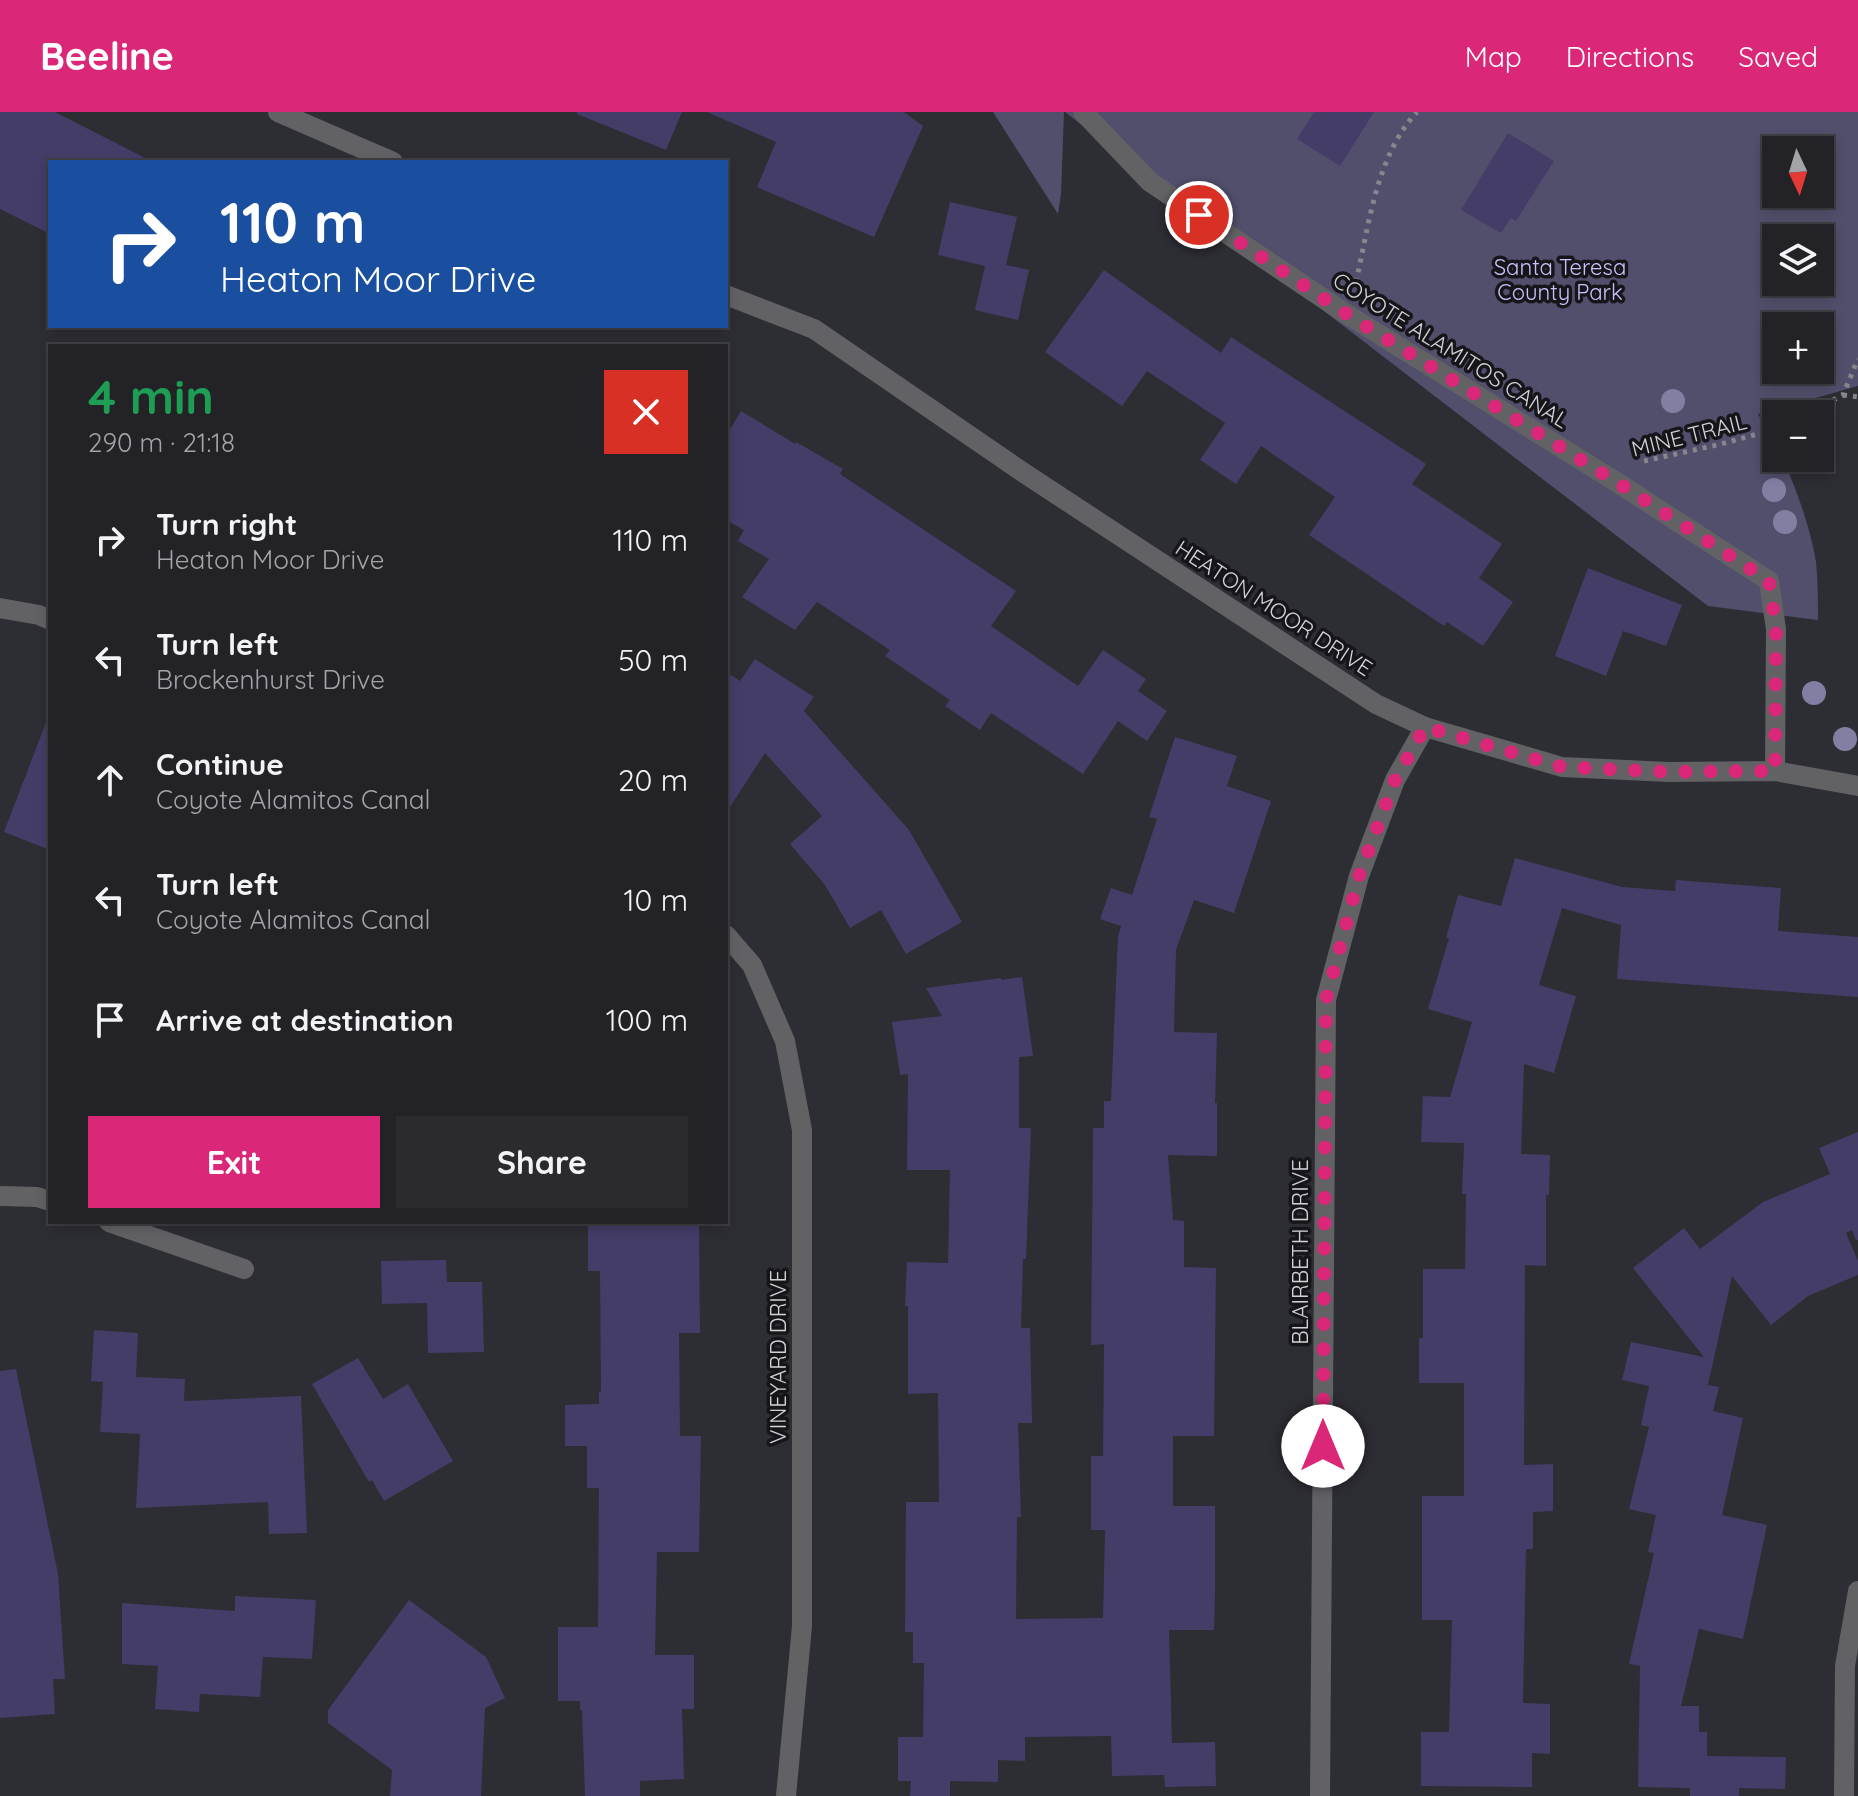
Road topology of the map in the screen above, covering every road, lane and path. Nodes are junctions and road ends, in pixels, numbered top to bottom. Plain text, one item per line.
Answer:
1 (278, 112) edge
2 (1083, 112) edge
3 (1417, 112) edge
4 (388, 160) edge
5 (728, 296) edge
6 (1348, 315) junction
7 (1858, 359) edge
8 (1843, 395) junction
9 (1858, 397) edge
10 (1833, 400) edge
11 (1762, 433) edge
12 (1618, 483) junction
13 (0, 608) edge
14 (48, 619) edge
15 (1425, 727) junction
16 (1775, 771) junction
17 (1858, 786) edge
18 (728, 937) edge
19 (0, 1196) edge
20 (48, 1200) edge
21 (115, 1224) edge
22 (244, 1269) dead end
23 (1858, 1591) edge
24 (786, 1796) edge
25 (1320, 1796) edge
26 (1844, 1796) edge

1 - 4 street
2 - 6 street, COYOTE ALAMITOS CANAL
3 - 6 path
5 - 15 street, HEATON MOOR DRIVE
6 - 12 street, COYOTE ALAMITOS CANAL
7 - 8 path
8 - 9 path
8 - 10 path
11 - 12 path, MINE TRAIL
12 - 16 street, COYOTE ALAMITOS CANAL
13 - 14 street
15 - 16 street, HEATON MOOR DRIVE
15 - 25 street, BLAIRBETH DRIVE
16 - 17 street, HEATON MOOR DRIVE
18 - 24 street, VINEYARD DRIVE
19 - 20 street
21 - 22 street
23 - 26 street

